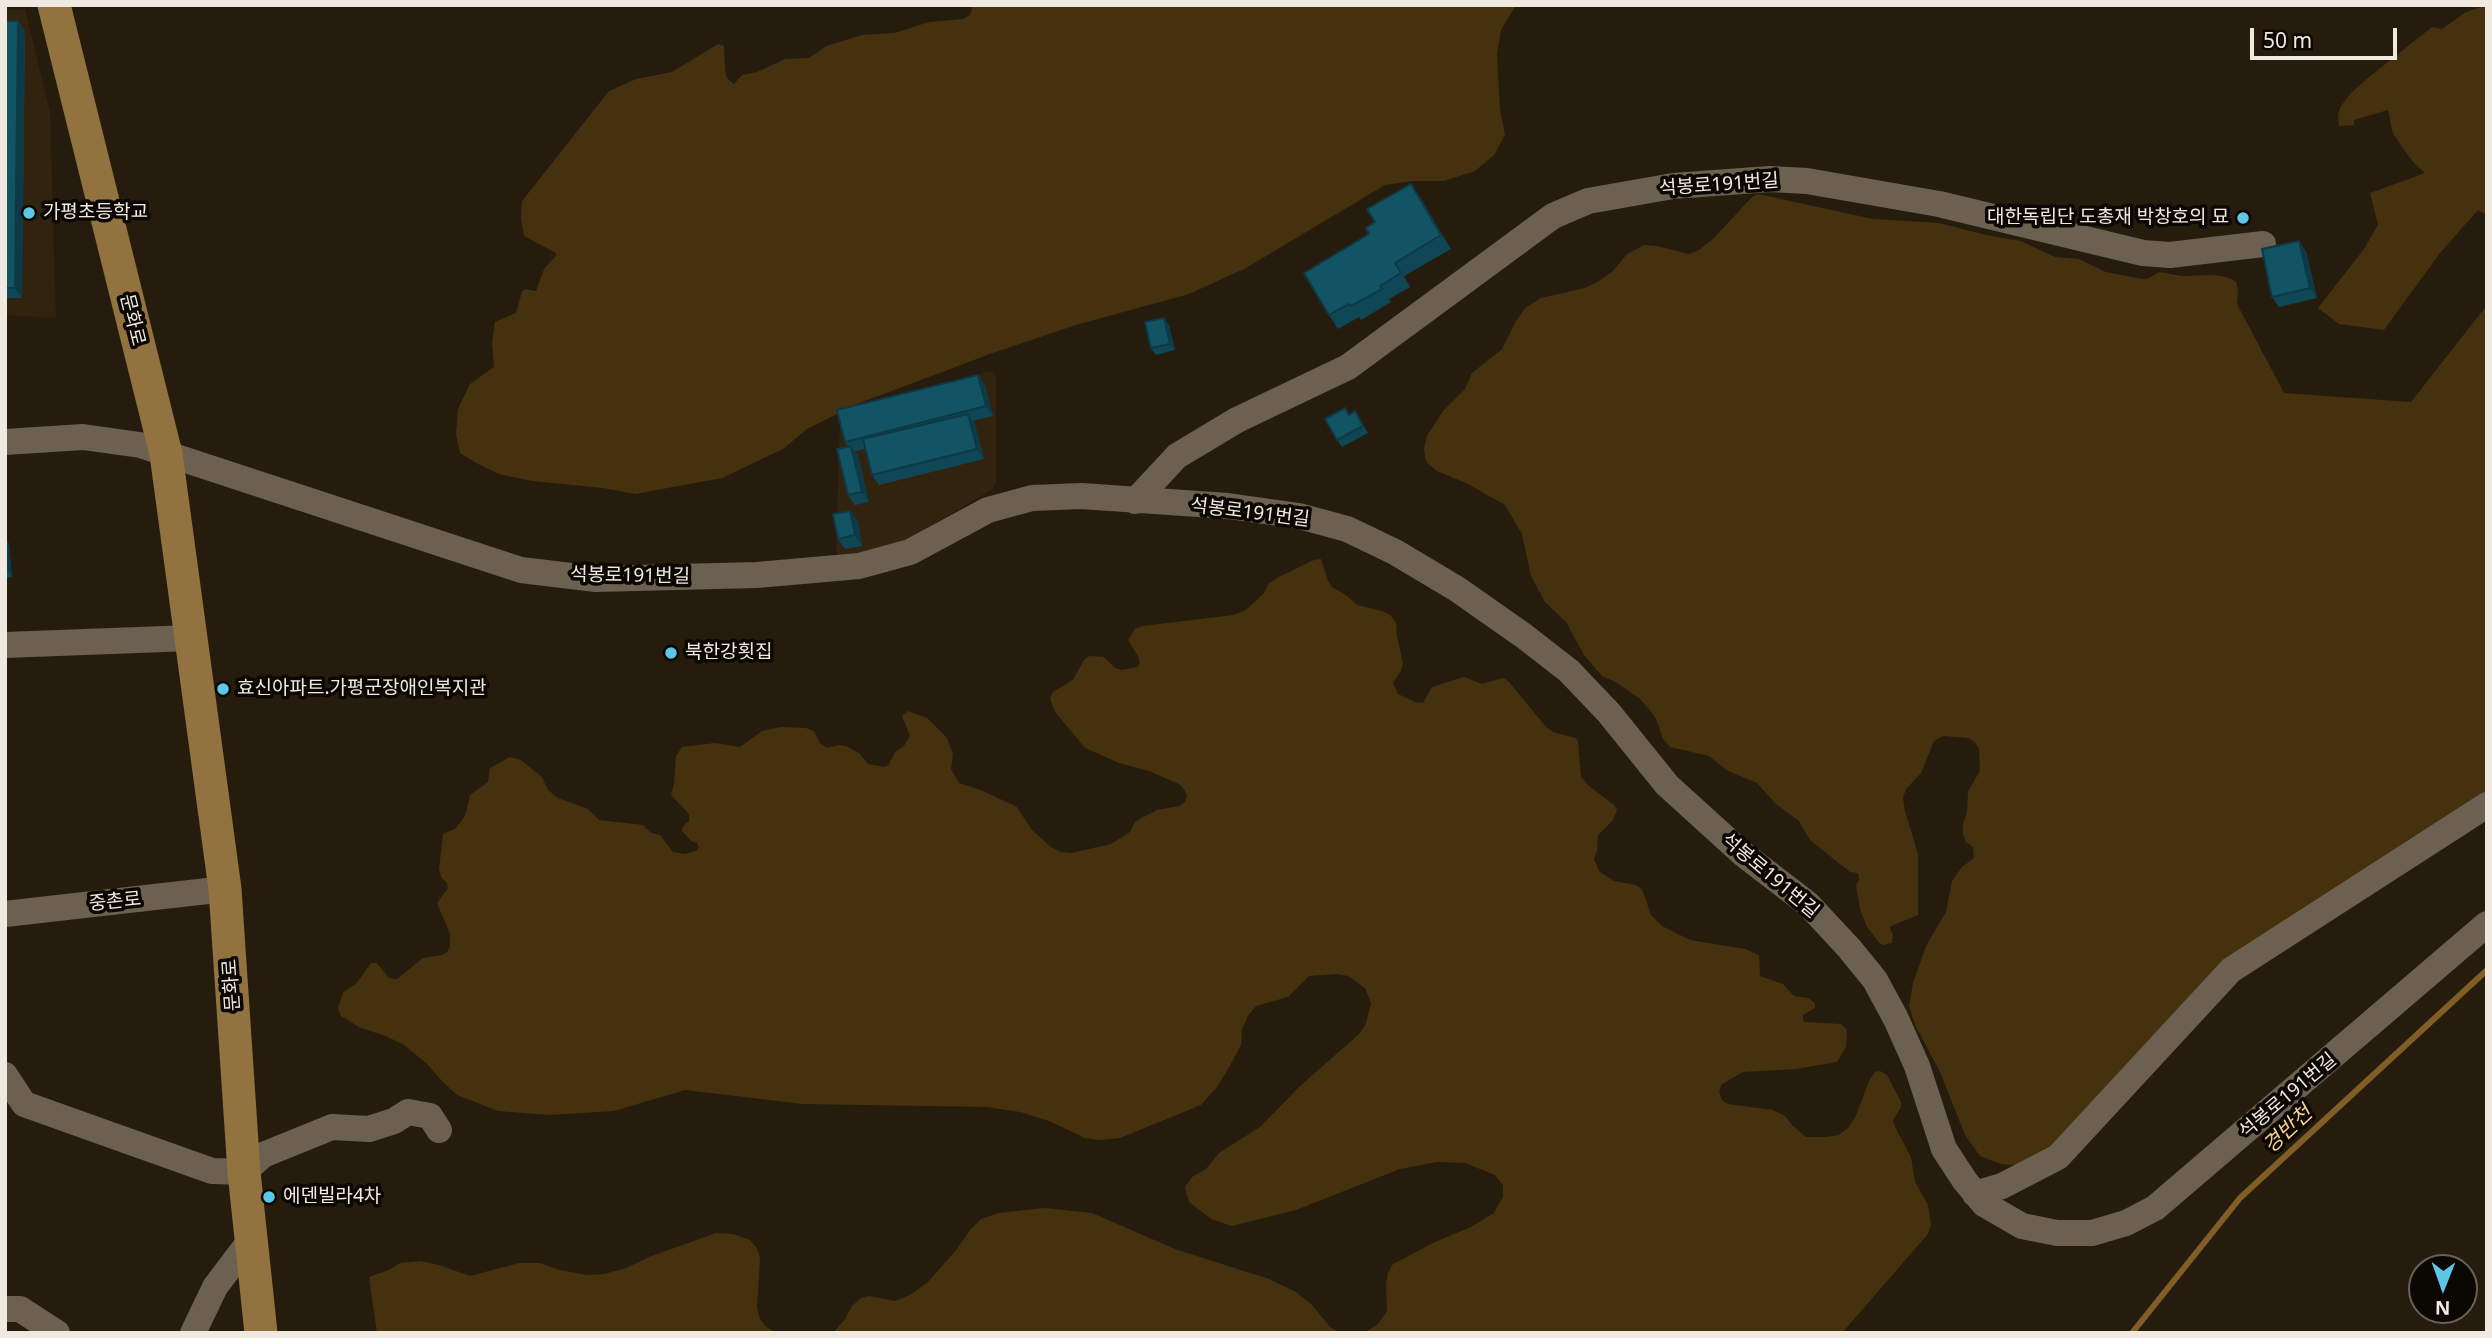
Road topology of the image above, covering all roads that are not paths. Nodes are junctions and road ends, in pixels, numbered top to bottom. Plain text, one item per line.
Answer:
1 (54, 5) edge
2 (2263, 244) dead end
3 (5, 442) edge
4 (166, 454) junction
5 (1135, 501) junction
6 (191, 638) junction
7 (5, 645) edge
8 (2487, 805) edge
9 (225, 889) junction
10 (5, 914) edge
11 (2487, 924) edge
12 (5, 1075) edge
13 (439, 1130) dead end
14 (244, 1172) junction
15 (1975, 1194) junction
16 (251, 1238) junction
17 (5, 1309) edge
18 (57, 1333) edge
19 (193, 1333) edge
20 (261, 1333) edge

1 - 4 main road, 문화로
2 - 5 street, 석봉로191번길
3 - 4 street, 석봉로191번길
4 - 5 street, 석봉로191번길
4 - 6 main road, 문화로
5 - 15 street, 석봉로191번길
6 - 7 street
6 - 9 main road, 문화로
8 - 15 street
9 - 10 street, 중촌로
9 - 14 main road, 문화로
11 - 15 street, 석봉로191번길
12 - 14 street
13 - 14 street
14 - 16 main road, 문화로
16 - 19 street
16 - 20 main road, 문화로
17 - 18 street

